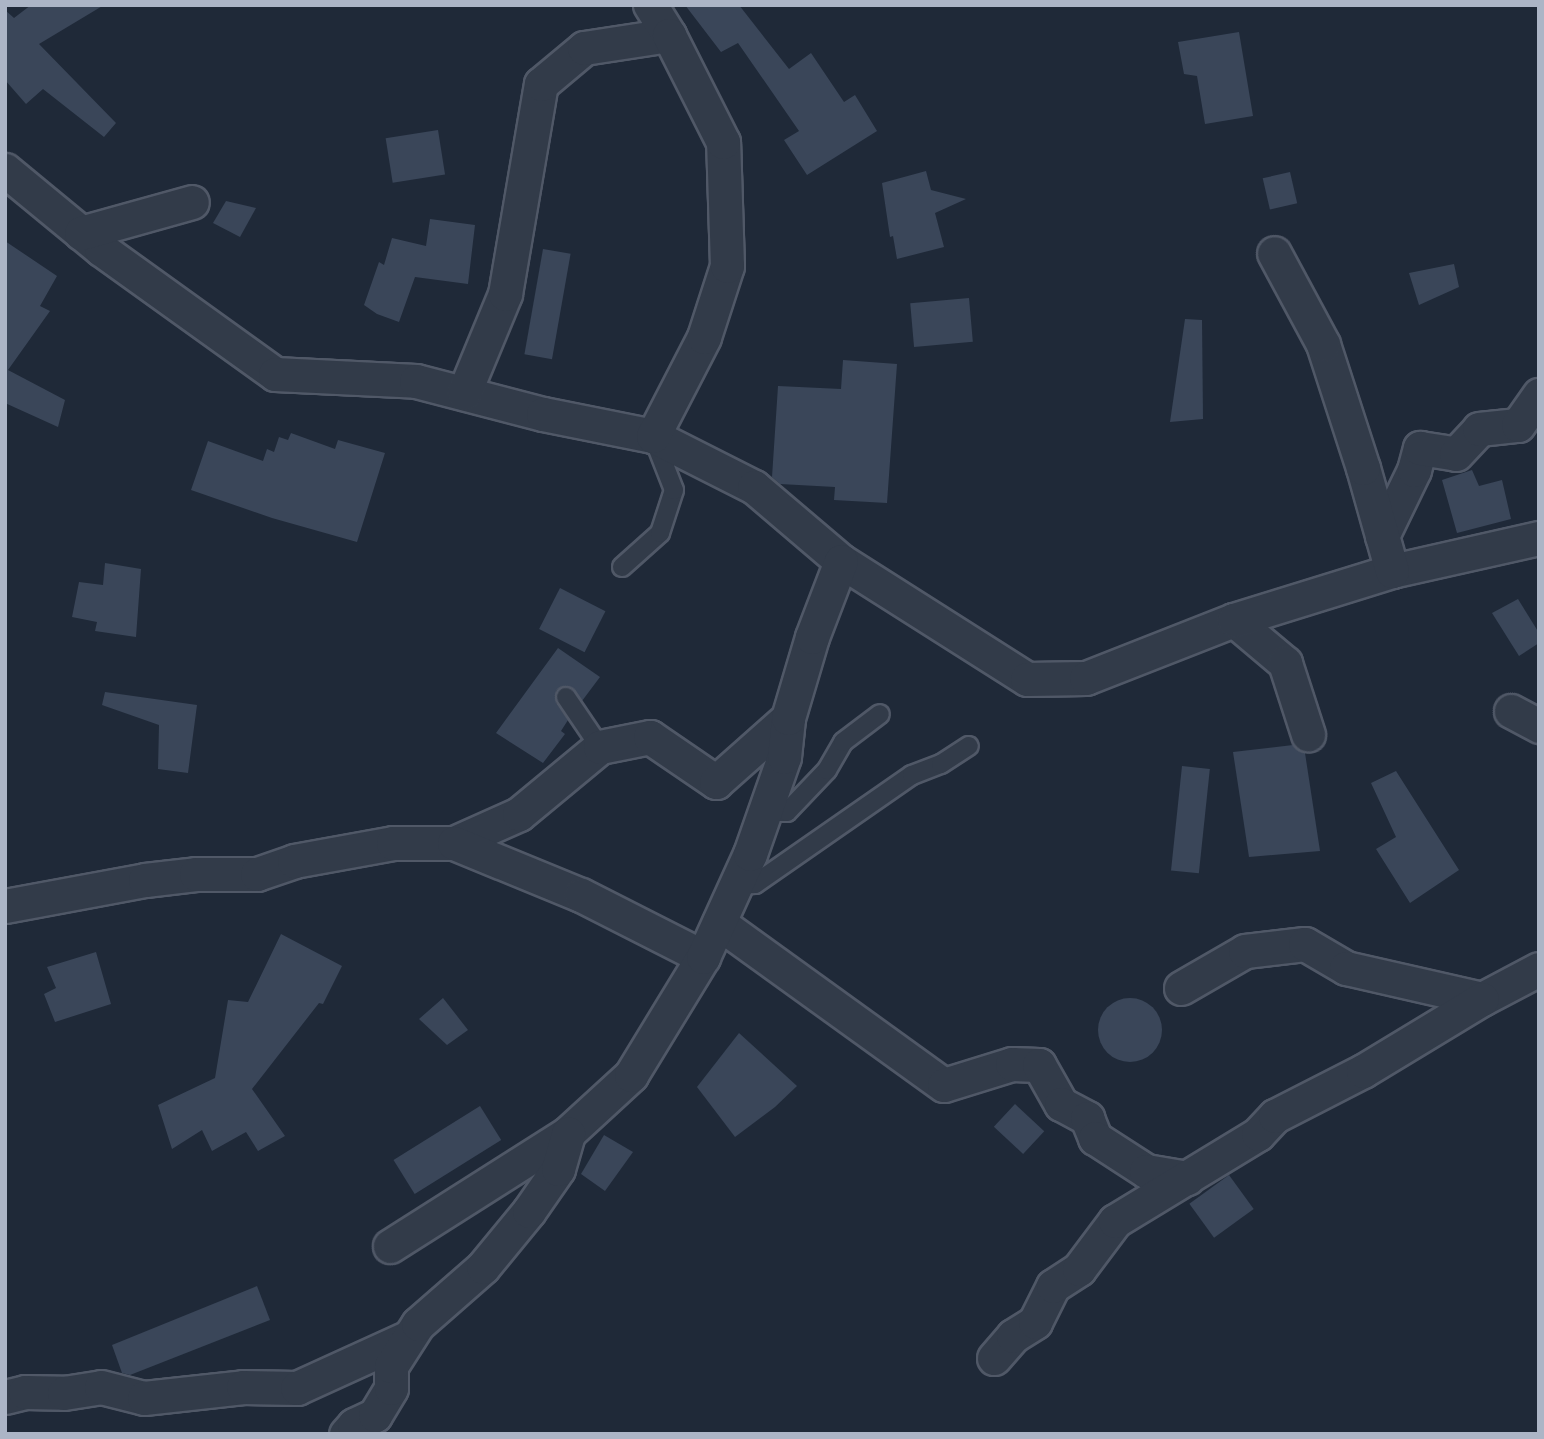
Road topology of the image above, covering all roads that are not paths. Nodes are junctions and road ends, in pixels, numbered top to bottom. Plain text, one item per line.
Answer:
1 (650, 5) edge
2 (669, 35) junction
3 (5, 170) edge
4 (191, 202) dead end
5 (81, 233) junction
6 (1274, 253) dead end
7 (464, 393) junction
8 (1539, 395) edge
9 (653, 436) junction
10 (1382, 536) junction
11 (1539, 538) edge
12 (841, 561) junction
13 (622, 567) dead end
14 (1392, 571) junction
15 (1234, 620) junction
16 (566, 697) dead end
17 (880, 713) dead end
18 (788, 719) junction
19 (1308, 734) dead end
20 (968, 746) dead end
21 (600, 747) junction
22 (765, 812) junction
23 (454, 844) junction
24 (736, 885) junction
25 (5, 906) edge
26 (719, 923) junction
27 (703, 957) junction
28 (1539, 969) edge
29 (1181, 988) dead end
30 (1482, 999) junction
31 (568, 1133) junction
32 (1187, 1178) junction
33 (390, 1246) dead end
34 (409, 1337) junction
35 (994, 1357) dead end
36 (5, 1397) edge
37 (346, 1434) edge

1 - 2 street
2 - 7 street
2 - 9 street
3 - 5 street
4 - 5 street
5 - 7 street
6 - 10 street
7 - 9 street
8 - 10 street
9 - 12 street
9 - 13 lane
10 - 14 street
11 - 14 street
12 - 15 street
12 - 18 street
14 - 15 street
15 - 19 street
16 - 21 lane
17 - 22 lane
18 - 21 street
18 - 22 street
20 - 24 lane
21 - 23 street
22 - 24 street
23 - 25 street
23 - 27 street
24 - 26 street
26 - 27 street
26 - 32 street
27 - 31 street
28 - 30 street
29 - 30 street
30 - 32 street
31 - 33 street
31 - 34 street
32 - 35 street
34 - 36 street
34 - 37 street

